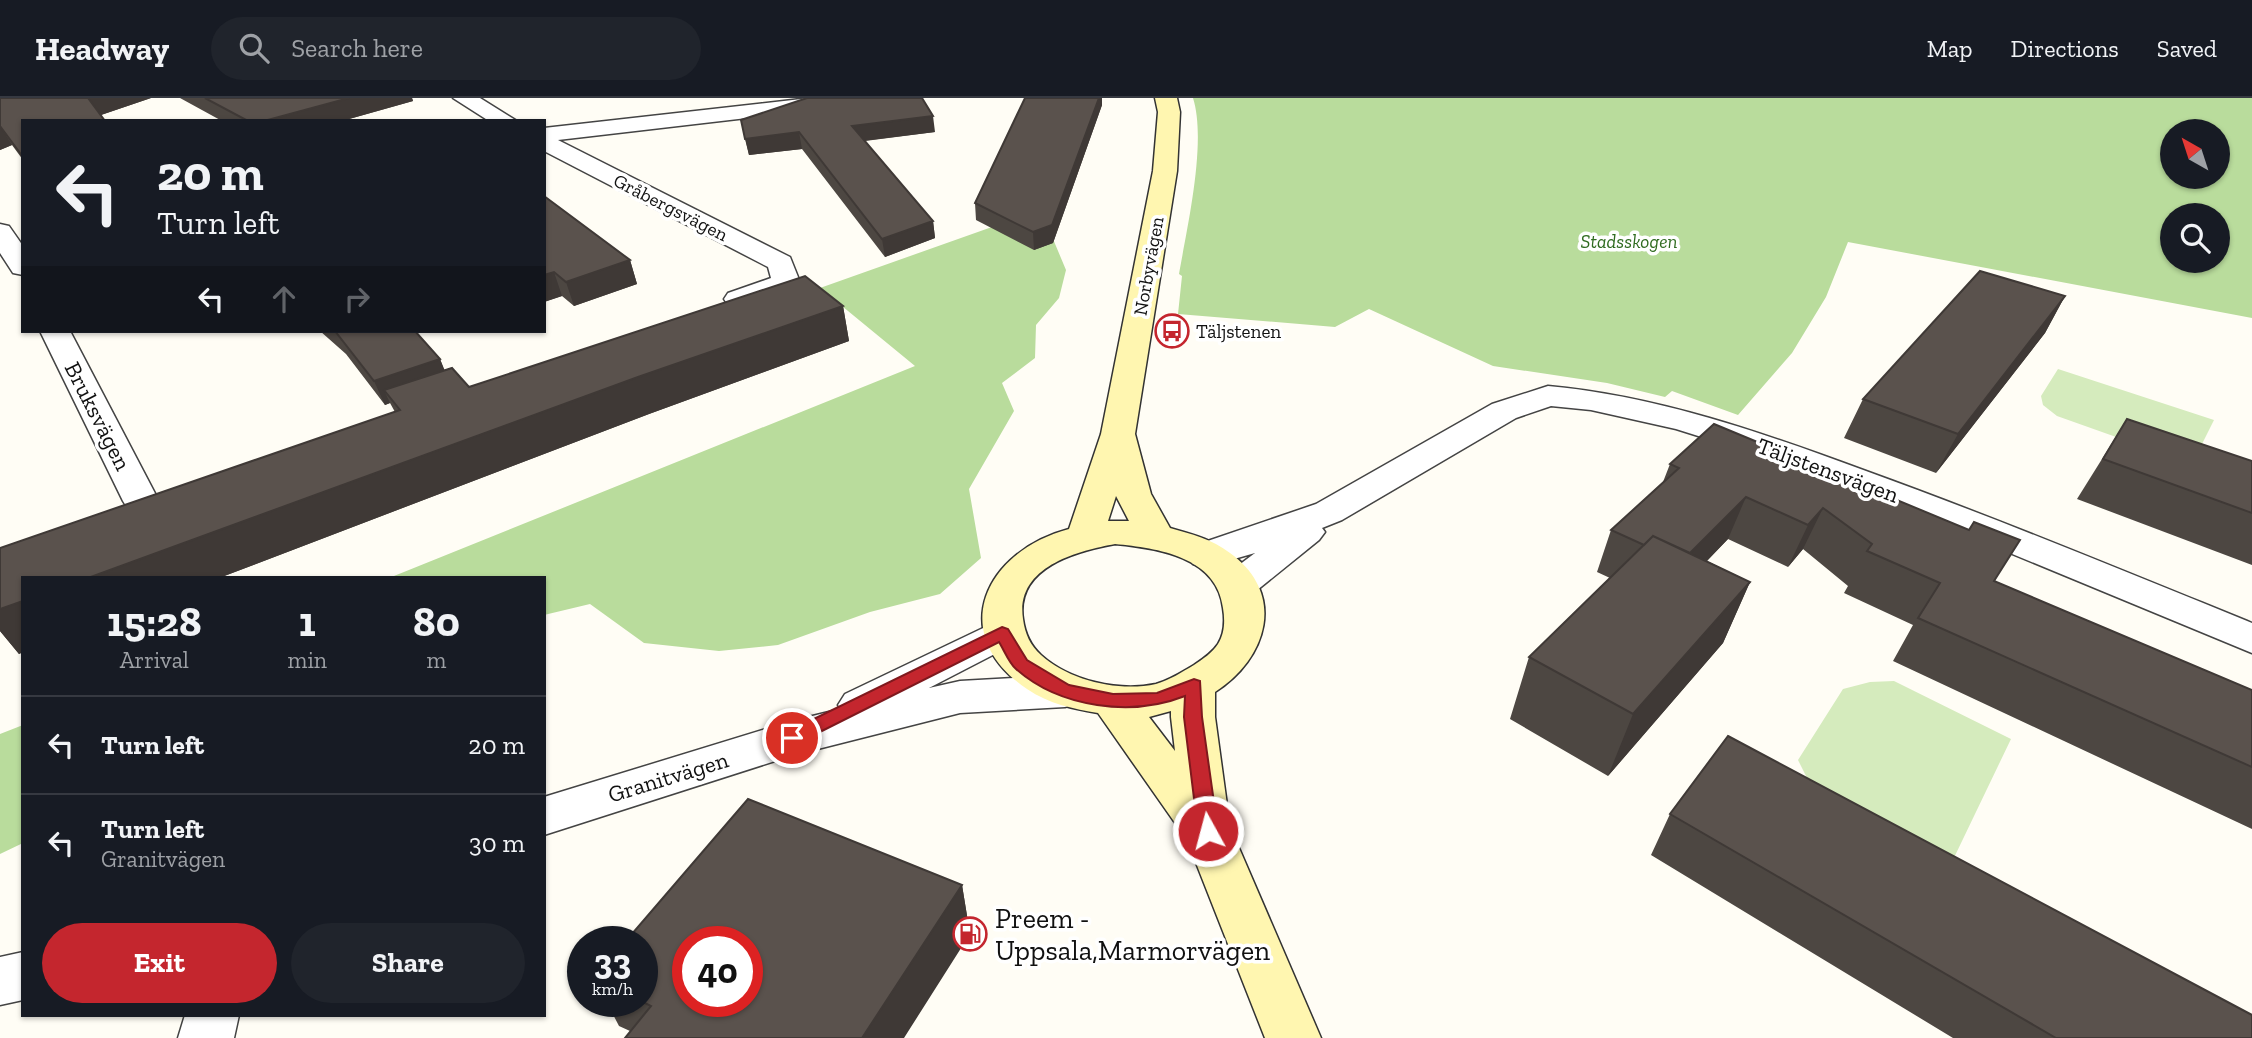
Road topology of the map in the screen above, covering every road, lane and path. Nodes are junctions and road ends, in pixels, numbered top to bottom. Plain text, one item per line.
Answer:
1 (464, 98) edge
2 (866, 98) edge
3 (1166, 98) edge
4 (502, 119) edge
5 (546, 135) edge
6 (546, 143) edge
7 (0, 232) edge
8 (21, 265) edge
9 (21, 269) edge
10 (0, 275) edge
11 (707, 309) edge
12 (56, 333) edge
13 (1118, 434) junction
14 (141, 501) edge
15 (1329, 512) junction
16 (1154, 534) junction
17 (1085, 537) junction
18 (1206, 555) junction
19 (1237, 586) junction
20 (1002, 633) junction
21 (2252, 639) edge
22 (1194, 685) junction
23 (1065, 691) junction
24 (1113, 701) junction
25 (792, 738) junction
26 (546, 815) edge
27 (1208, 831) junction
28 (21, 976) edge
29 (0, 981) edge
30 (211, 1017) edge
31 (206, 1038) edge
32 (1293, 1038) edge

1 - 4 street
2 - 5 street
3 - 13 street, Norbyvägen
6 - 11 street, Gråbergsvägen
7 - 8 street
9 - 10 street
12 - 14 street, Bruksvägen
13 - 16 street, Norbyvägen
13 - 17 street, Norbyvägen
15 - 18 street, Täljstensvägen
15 - 19 street, Täljstensvägen
15 - 21 street, Täljstensvägen
16 - 17 street
16 - 18 street
17 - 20 street
18 - 19 street
19 - 22 street
20 - 23 street
20 - 25 street, Granitvägen
22 - 24 street
22 - 27 street
23 - 24 street
23 - 25 street, Granitvägen
24 - 27 street
25 - 26 street, Granitvägen
27 - 32 street
28 - 29 street
30 - 31 street

